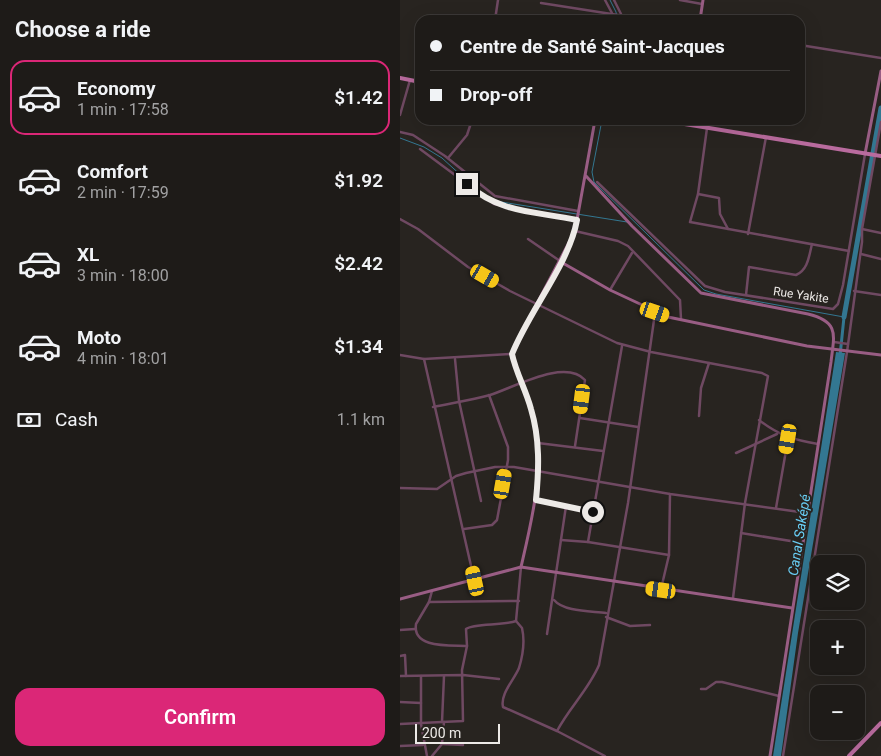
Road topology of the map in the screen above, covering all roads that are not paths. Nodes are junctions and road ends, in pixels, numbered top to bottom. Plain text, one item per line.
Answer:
1 (498, 0) edge
2 (605, 0) edge
3 (614, 0) edge
4 (680, 0) edge
5 (703, 2) edge
6 (541, 4) dead end
7 (620, 14) junction
8 (496, 15) edge
9 (613, 15) junction
10 (624, 15) edge
11 (701, 15) edge
12 (805, 46) edge
13 (881, 58) edge
14 (881, 71) edge
15 (400, 78) edge
16 (410, 80) junction
17 (415, 81) edge
18 (400, 115) edge
19 (881, 122) edge
20 (470, 125) edge
21 (595, 125) edge
22 (696, 125) edge
23 (708, 128) junction
24 (400, 132) edge
25 (766, 137) junction
26 (420, 149) dead end
27 (438, 151) junction
28 (866, 154) junction
29 (875, 155) junction
30 (881, 156) edge
31 (433, 158) junction
32 (448, 158) junction
33 (586, 176) junction
34 (597, 182) dead end
35 (698, 194) junction
36 (578, 212) junction
37 (400, 219) edge
38 (577, 219) junction
39 (728, 229) junction
40 (862, 229) junction
41 (575, 231) junction
42 (881, 233) edge
43 (748, 234) junction
44 (528, 239) dead end
45 (812, 244) junction
46 (849, 251) junction
47 (633, 252) junction
48 (861, 254) junction
49 (881, 259) edge
50 (561, 262) junction
51 (610, 290) junction
52 (854, 291) junction
53 (881, 295) edge
54 (746, 296) junction
55 (536, 305) junction
56 (655, 312) junction
57 (681, 319) junction
58 (834, 342) junction
59 (848, 344) junction
60 (622, 346) junction
61 (832, 350) junction
62 (651, 352) junction
63 (847, 352) junction
64 (512, 354) junction
65 (400, 355) edge
66 (881, 355) edge
67 (455, 359) junction
68 (424, 360) junction
69 (708, 363) junction
70 (522, 383) junction
71 (489, 395) junction
72 (459, 401) junction
73 (433, 407) junction
74 (699, 416) dead end
75 (580, 418) junction
76 (759, 420) junction
77 (608, 422) junction
78 (638, 427) junction
79 (777, 434) junction
80 (788, 439) junction
81 (538, 443) junction
82 (755, 444) junction
83 (819, 444) junction
84 (575, 446) junction
85 (603, 451) junction
86 (736, 453) dead end
87 (506, 467) junction
88 (539, 470) junction
89 (474, 472) junction
90 (451, 479) junction
91 (598, 480) junction
92 (630, 485) junction
93 (400, 488) edge
94 (670, 494) junction
95 (536, 500) junction
96 (481, 501) dead end
97 (745, 503) junction
98 (566, 506) junction
99 (776, 508) junction
100 (593, 512) junction
101 (807, 513) junction
102 (464, 530) junction
103 (741, 533) junction
104 (561, 540) junction
105 (588, 542) junction
106 (803, 543) junction
107 (619, 546) junction
108 (669, 555) junction
109 (521, 567) junction
110 (558, 572) junction
111 (475, 581) junction
112 (612, 581) junction
113 (661, 590) junction
114 (432, 591) junction
115 (733, 598) junction
116 (400, 599) edge
117 (554, 600) junction
118 (518, 601) junction
119 (429, 602) junction
120 (792, 608) junction
121 (606, 615) junction
122 (516, 621) junction
123 (650, 625) dead end
124 (415, 629) junction
125 (400, 630) edge
126 (547, 634) dead end
127 (467, 646) junction
128 (400, 656) edge
129 (463, 675) junction
130 (400, 676) edge
131 (406, 676) junction
132 (421, 676) junction
133 (444, 676) junction
134 (500, 679) dead end
135 (701, 689) dead end
136 (779, 696) junction
137 (400, 702) edge
138 (421, 703) junction
139 (443, 722) junction
140 (881, 723) edge
141 (400, 724) edge
142 (421, 724) junction
143 (557, 731) junction
144 (442, 744) junction
145 (423, 745) junction
146 (463, 745) dead end
147 (400, 746) edge
148 (426, 756) edge
149 (432, 756) edge
150 (605, 756) edge
151 (770, 756) edge
152 (783, 756) edge
153 (849, 756) edge

1 - 8 street
2 - 9 street
3 - 7 street
4 - 5 street
5 - 11 street
6 - 9 street
7 - 9 street
7 - 10 street
12 - 13 street
14 - 28 street, Rue Yakite
15 - 16 main road
16 - 17 main road
16 - 18 street
19 - 29 street
20 - 32 street
21 - 33 street
22 - 23 main road
23 - 25 main road
23 - 35 street
24 - 27 street
25 - 28 main road
25 - 43 street
26 - 31 street
27 - 31 street
27 - 32 street
28 - 29 main road
28 - 46 street, Rue Yakite
29 - 30 main road
29 - 40 street
31 - 38 street
32 - 36 street
33 - 36 street
33 - 58 street
34 - 54 street, Rue Yakite
35 - 39 street
35 - 39 street
36 - 38 street
37 - 55 street
38 - 41 street
39 - 43 street
40 - 42 street
40 - 48 street
41 - 47 street
41 - 50 street
43 - 45 street
44 - 50 street
45 - 46 street
45 - 54 street
46 - 54 street, Rue Yakite
47 - 51 street
47 - 57 street
48 - 49 street
48 - 52 street
50 - 51 street
50 - 55 street
51 - 56 street
52 - 53 street
52 - 59 street
55 - 60 street
55 - 64 street
56 - 57 street
56 - 62 street
57 - 61 street
58 - 59 street
58 - 61 street
59 - 63 street
60 - 62 street
60 - 77 street
61 - 63 street
61 - 83 street
62 - 69 street
62 - 78 street
63 - 66 street
63 - 152 street
64 - 67 street
64 - 70 street
65 - 68 street
67 - 68 street
67 - 72 street
68 - 73 street
69 - 74 street
69 - 76 street
70 - 71 street
70 - 75 street
70 - 81 street
71 - 72 street
71 - 87 street
72 - 73 street
72 - 89 street
73 - 90 street
75 - 77 street
75 - 84 street
76 - 79 street
76 - 82 street
77 - 78 street
77 - 85 street
78 - 92 street
79 - 80 street
79 - 82 street
80 - 83 street
80 - 99 street
81 - 84 street
81 - 88 street
82 - 86 street
82 - 97 street
83 - 101 street
84 - 85 street
85 - 91 street
87 - 88 street
87 - 89 street
87 - 102 street
88 - 91 street
88 - 95 street
89 - 90 street
89 - 96 street
90 - 93 street
90 - 102 street
91 - 92 street
91 - 100 street
92 - 94 street
92 - 107 street
94 - 97 street
94 - 108 street
95 - 98 street
95 - 109 street
97 - 99 street
97 - 103 street
98 - 100 street
98 - 104 street
99 - 101 street
100 - 105 street
101 - 106 street
102 - 111 street
103 - 106 street
103 - 115 street
104 - 105 street
104 - 110 street
105 - 107 street
106 - 120 street
107 - 108 street
107 - 112 street
108 - 113 street
109 - 110 street
109 - 111 street
109 - 118 street
110 - 112 street
110 - 117 street
111 - 114 street
112 - 113 street
112 - 121 street
113 - 115 street
114 - 116 street
114 - 119 street
115 - 120 street
117 - 121 street
117 - 126 street
118 - 119 street
118 - 122 street
119 - 124 street
120 - 136 street
121 - 123 street
121 - 143 street
122 - 127 street
122 - 143 street
124 - 125 street
124 - 127 street
127 - 129 street
128 - 131 street
129 - 133 street
129 - 134 street
129 - 139 street
130 - 131 street
131 - 132 street
132 - 133 street
132 - 138 street
133 - 139 street
135 - 136 street
136 - 151 street
137 - 138 street
138 - 142 street
139 - 142 street
139 - 144 street
140 - 153 main road
141 - 142 street
142 - 145 street
143 - 150 street
144 - 146 street
144 - 149 street
145 - 147 street
145 - 148 street

